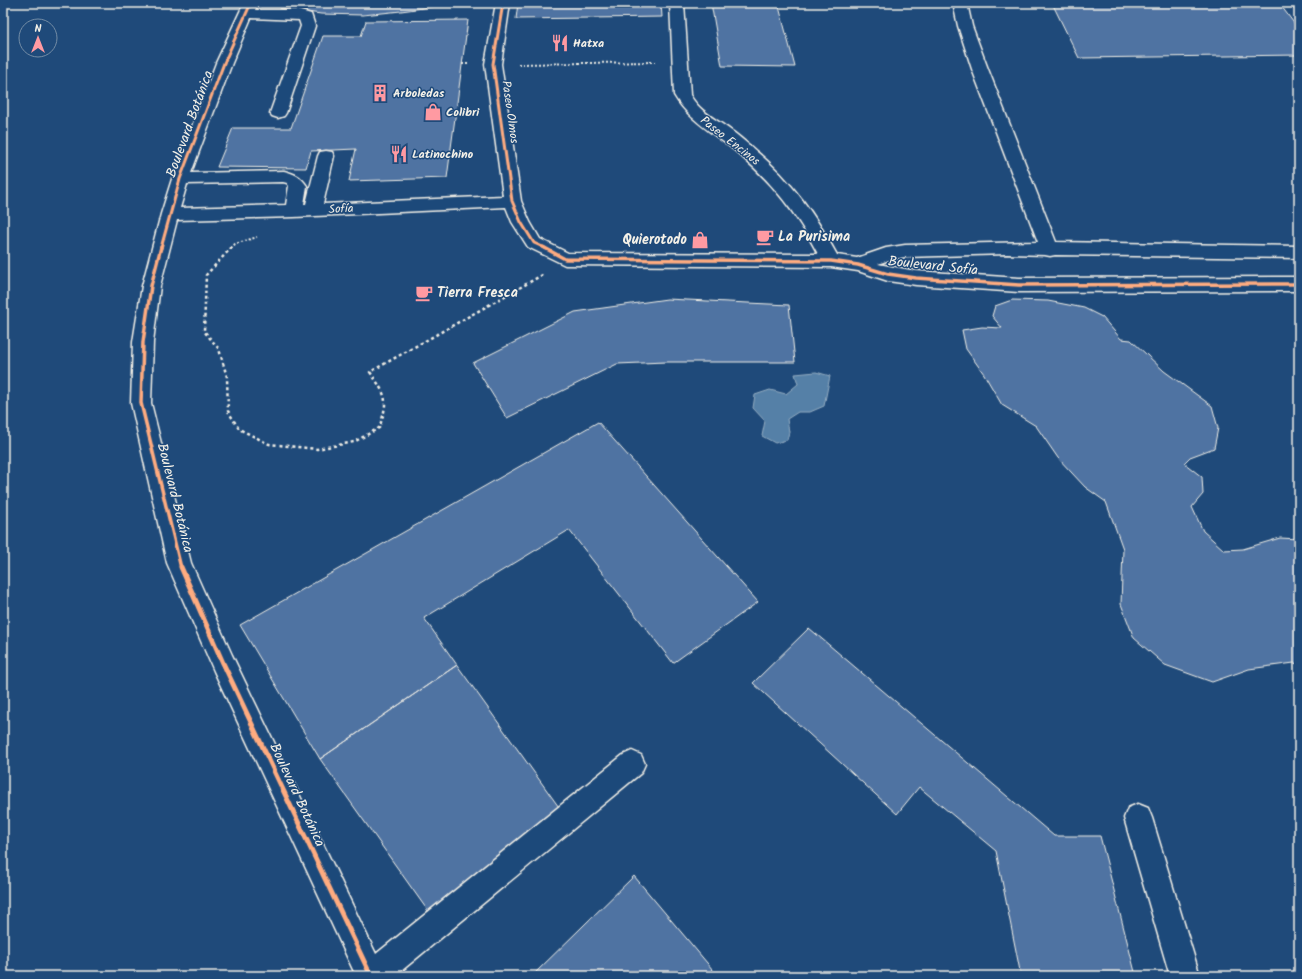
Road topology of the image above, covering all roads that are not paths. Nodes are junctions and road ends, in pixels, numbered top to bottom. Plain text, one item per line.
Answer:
1 (503, 3) edge
2 (677, 3) edge
3 (960, 3) edge
4 (249, 8) edge
5 (278, 113) dead end
6 (326, 156) dead end
7 (180, 179) junction
8 (512, 201) junction
9 (313, 210) junction
10 (294, 211) junction
11 (170, 214) junction
12 (1050, 250) junction
13 (1297, 255) edge
14 (569, 259) joint
15 (831, 261) junction
16 (858, 265) junction
17 (1299, 284) edge
18 (632, 764) dead end
19 (1138, 818) dead end
20 (371, 976) edge
21 (1185, 976) edge

1 - 8 street, Paseo Olmos
2 - 15 street, Paseo Encinos
3 - 12 street
4 - 5 street
4 - 7 street, Boulevard Botánica
6 - 9 street
7 - 10 street
7 - 11 street, Boulevard Botánica
8 - 9 street, Sofía
8 - 14 street, Paseo Olmos
9 - 10 street, Sofía
10 - 11 street, Sofía
11 - 20 street, Boulevard Botánica
12 - 13 street, Boulevard Sofía
12 - 16 street, Boulevard Sofía
14 - 15 street, Boulevard Sofía
15 - 16 street, Boulevard Sofía
16 - 17 street, Boulevard Sofía
18 - 20 street
19 - 21 street

